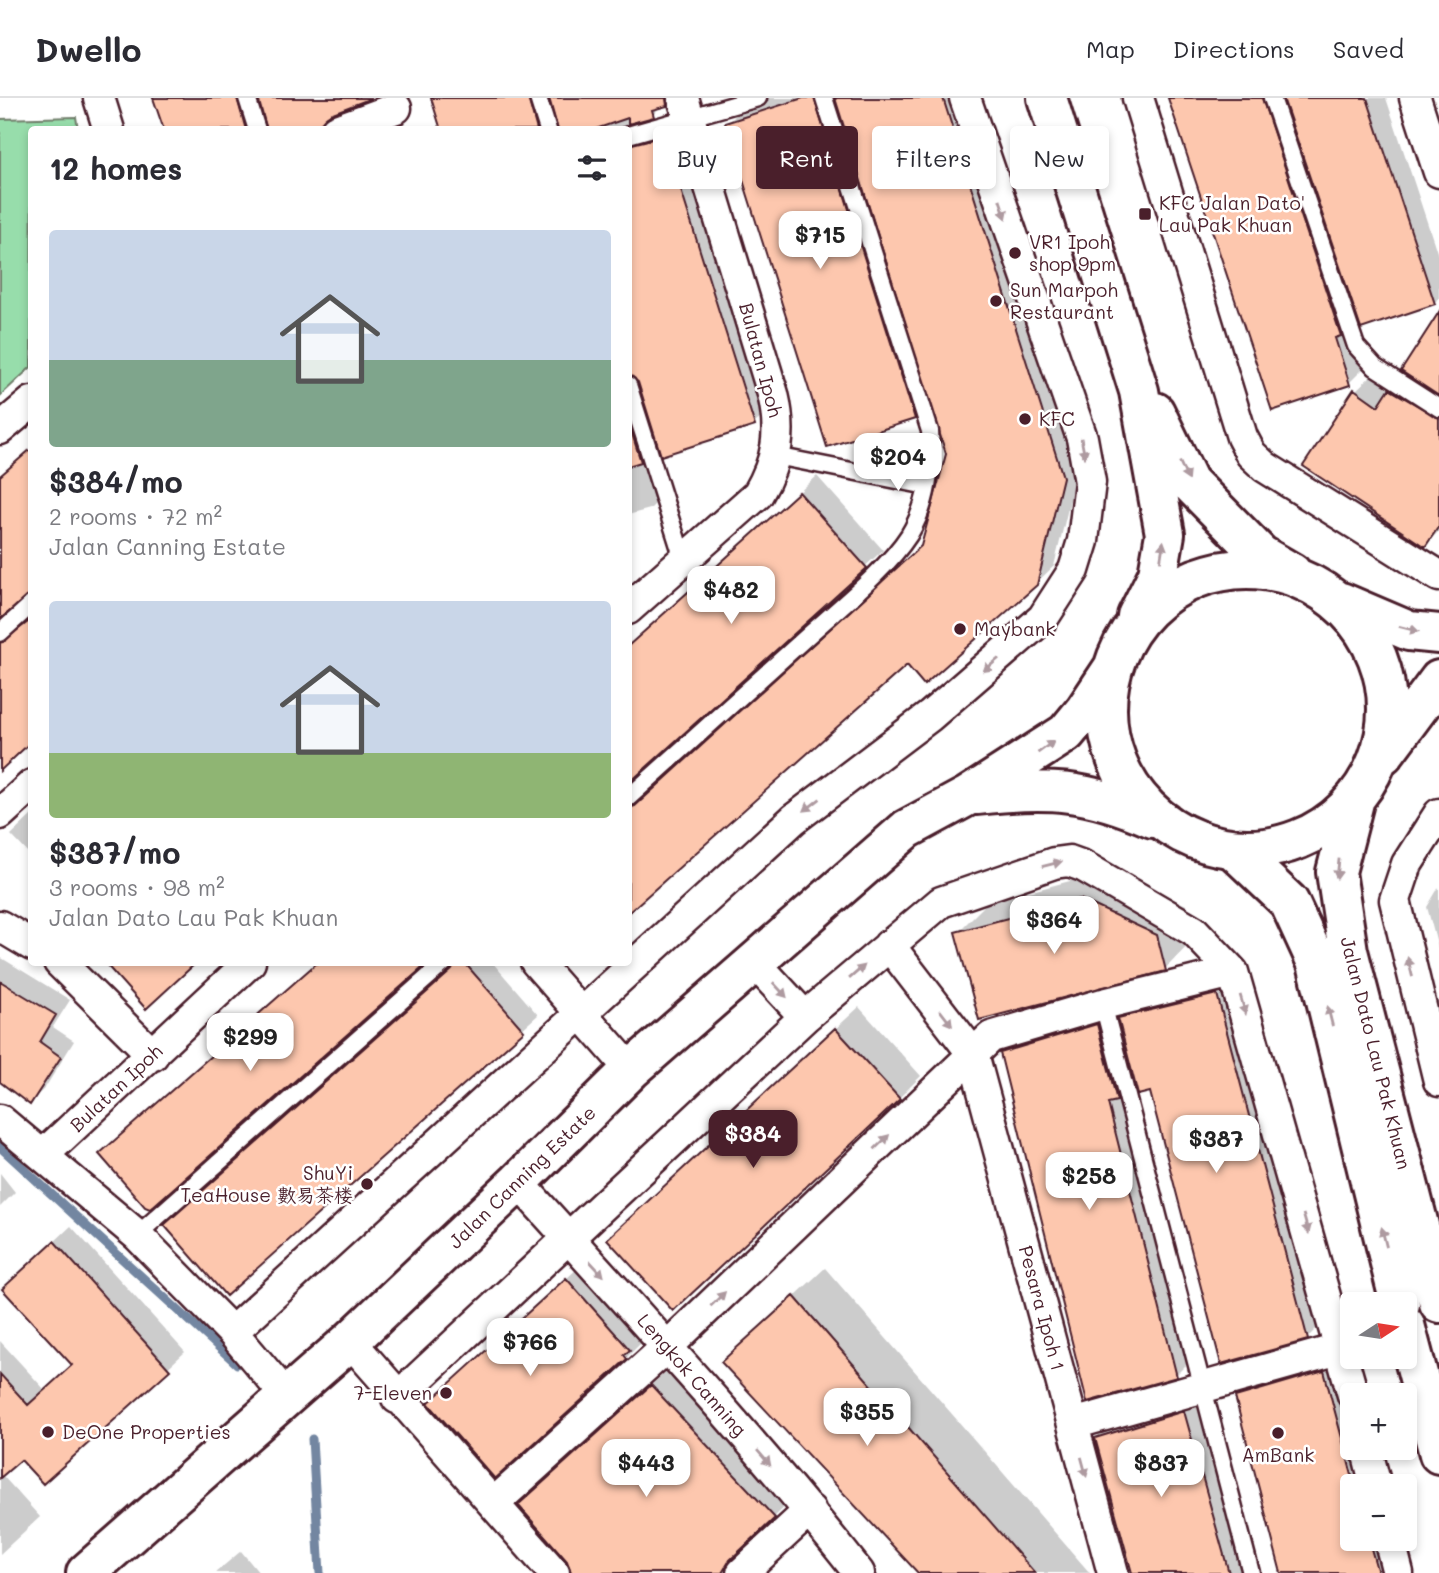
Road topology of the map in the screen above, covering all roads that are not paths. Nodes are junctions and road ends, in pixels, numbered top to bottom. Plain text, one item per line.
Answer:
1 (99, 98) edge
2 (247, 98) edge
3 (538, 98) edge
4 (758, 98) edge
5 (824, 98) edge
6 (965, 98) edge
7 (1047, 98) edge
8 (1138, 98) edge
9 (1272, 98) edge
10 (1415, 98) edge
11 (687, 108) edge
12 (397, 112) edge
13 (108, 126) edge
14 (256, 126) edge
15 (350, 126) edge
16 (547, 126) edge
17 (632, 133) edge
18 (1439, 172) edge
19 (1139, 391) junction
20 (632, 398) edge
21 (28, 405) edge
22 (1439, 408) edge
23 (0, 429) edge
24 (776, 456) junction
25 (927, 486) junction
26 (684, 562) junction
27 (1439, 576) edge
28 (1321, 590) junction
29 (632, 606) edge
30 (28, 608) edge
31 (0, 633) edge
32 (1439, 634) edge
33 (1120, 652) junction
34 (1439, 680) edge
35 (1374, 770) junction
36 (28, 789) edge
37 (632, 794) edge
38 (968, 796) junction
39 (1354, 802) junction
40 (0, 814) edge
41 (1439, 814) edge
42 (1162, 822) junction
43 (1234, 850) junction
44 (0, 926) edge
45 (28, 943) edge
46 (889, 945) junction
47 (755, 962) junction
48 (63, 966) edge
49 (246, 966) edge
50 (441, 966) edge
51 (539, 966) edge
52 (1233, 972) junction
53 (1103, 1004) junction
54 (580, 1016) junction
55 (805, 1017) junction
56 (973, 1054) junction
57 (153, 1055) junction
58 (631, 1070) junction
59 (1439, 1081) edge
60 (0, 1120) edge
61 (43, 1155) junction
62 (518, 1182) junction
63 (1430, 1228) edge
64 (137, 1236) junction
65 (569, 1239) junction
66 (1397, 1292) edge
67 (1439, 1303) edge
68 (1340, 1324) edge
69 (1418, 1324) edge
70 (232, 1332) junction
71 (349, 1341) junction
72 (668, 1346) junction
73 (1340, 1349) edge
74 (1416, 1369) edge
75 (1200, 1388) junction
76 (288, 1398) junction
77 (397, 1398) junction
78 (1073, 1424) junction
79 (1439, 1454) edge
80 (494, 1503) junction
81 (810, 1510) junction
82 (1392, 1551) edge
83 (748, 1572) edge
84 (86, 1573) edge
85 (554, 1573) edge
86 (859, 1573) edge
87 (1113, 1573) edge
88 (1251, 1573) edge
89 (1398, 1573) edge

1 - 13 street
2 - 14 lane
3 - 16 lane
4 - 11 lane
5 - 25 lane
6 -> 54 street
7 - 19 main road
8 - 27 street
9 - 22 lane
10 - 18 street
11 - 17 lane
11 - 24 street, Bulatan Ipoh
12 - 15 street
19 -> 28 main road
33 -> 19 main road
20 - 26 lane
21 - 23 street
24 - 25 lane
24 - 26 street, Bulatan Ipoh
25 - 37 lane
26 - 29 street, Bulatan Ipoh
28 -> 32 main road
28 - 33 main road
28 - 35 main road
30 - 31 lane
38 -> 33 main road, Jalan Canning Estate
33 - 42 main road
34 - 35 main road
35 - 39 main road
36 - 40 street
38 - 42 main road, Jalan Canning Estate
38 - 47 main road, Jalan Canning Estate
39 - 43 main road
39 -> 63 main road, Jalan Dato Lau Pak Khuan
59 -> 41 street
42 - 43 main road
66 -> 43 main road, Jalan Dato Lau Pak Khuan
44 - 45 street
46 -> 52 street
55 -> 46 street
46 -> 56 street, Pesara Ipoh 1
47 -> 55 street
47 - 58 main road, Jalan Canning Estate
48 - 57 street
49 - 57 street, Bulatan Ipoh
50 - 64 lane
51 - 54 street
52 - 53 street
52 -> 68 street
53 - 56 street
53 - 75 lane
54 - 58 street
54 - 70 street
55 - 65 street
72 -> 56 street
56 - 78 street, Pesara Ipoh 1
57 - 61 street, Bulatan Ipoh
58 - 62 main road, Jalan Canning Estate
60 - 61 street
61 - 64 street
62 - 65 street, Lengkok Canning
62 - 71 main road, Jalan Canning Estate
63 - 67 main road, Jalan Dato Lau Pak Khuan
63 - 69 street
64 - 70 street
65 -> 72 street, Lengkok Canning
65 - 77 street
70 - 76 street
71 - 76 main road, Jalan Canning Estate
71 - 77 street
72 - 80 street
72 -> 81 street, Lengkok Canning
73 - 75 street
74 - 79 main road, Jalan Dato Lau Pak Khuan
75 - 78 street
75 - 88 lane
76 - 84 main road, Jalan Canning Estate
77 - 80 street
78 -> 87 street, Pesara Ipoh 1
80 - 85 street
81 - 83 street
81 - 86 street, Lengkok Canning
82 - 89 street

